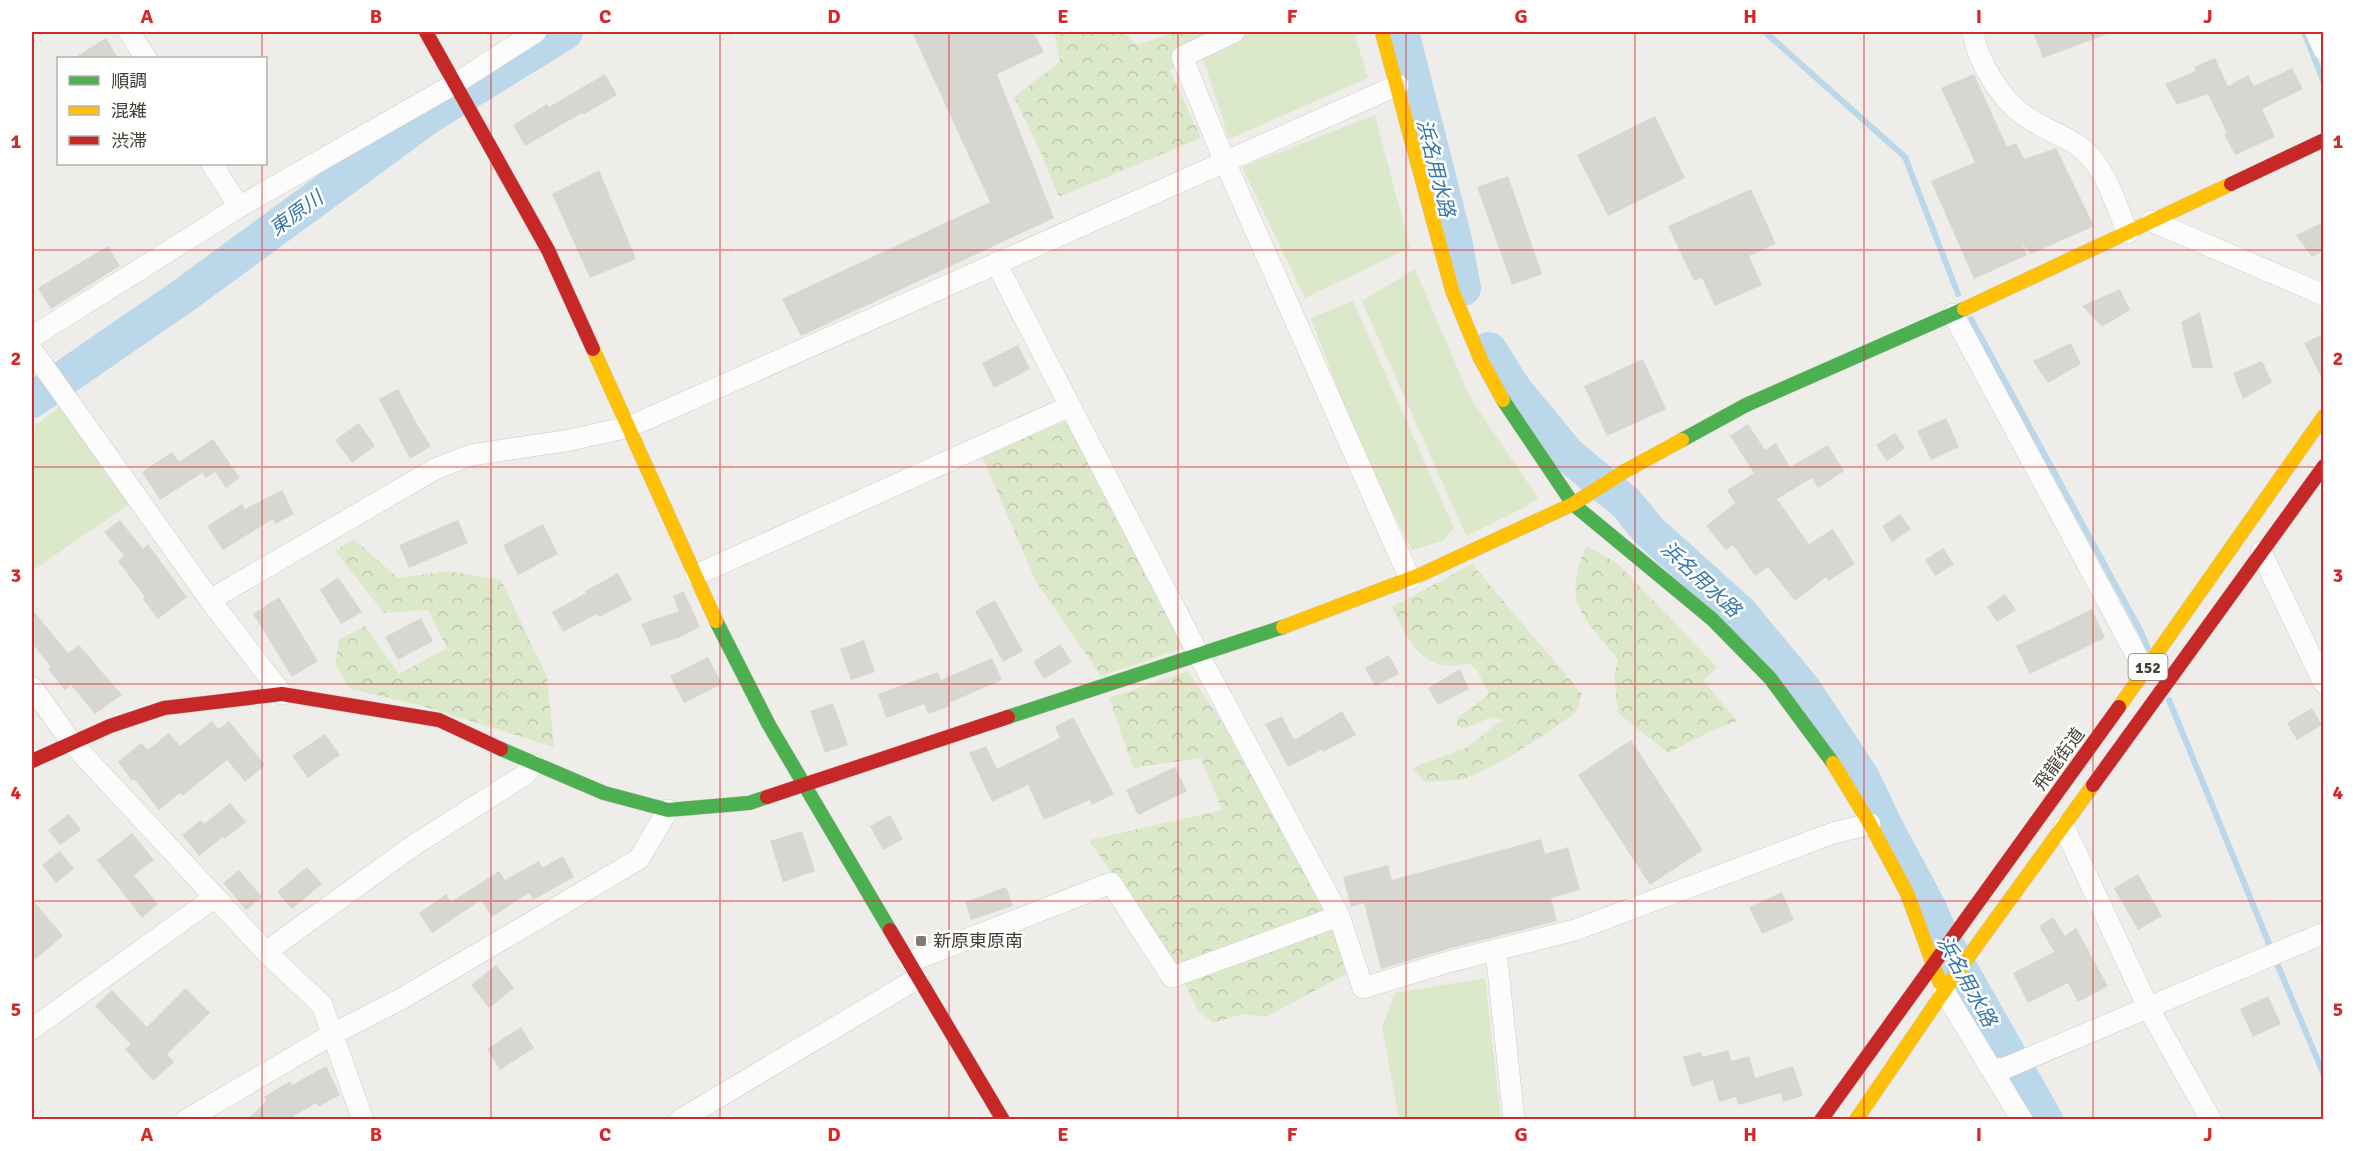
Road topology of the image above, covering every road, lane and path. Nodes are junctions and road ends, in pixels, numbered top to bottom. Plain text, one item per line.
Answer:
1 (129, 32) edge
2 (426, 32) edge
3 (536, 32) edge
4 (1234, 32) edge
5 (1382, 32) edge
6 (1973, 32) edge
7 (2316, 32) edge
8 (2324, 50) edge
9 (145, 57) edge
10 (456, 83) junction
11 (1398, 85) junction
12 (2324, 140) edge
13 (1225, 162) junction
14 (213, 165) edge
15 (239, 207) junction
16 (2151, 221) junction
17 (2128, 233) junction
18 (996, 263) junction
19 (2324, 295) edge
20 (1953, 314) junction
21 (32, 337) edge
22 (35, 365) edge
23 (1070, 406) junction
24 (2324, 416) edge
25 (629, 427) junction
26 (2324, 466) edge
27 (1573, 504) junction
28 (2261, 552) junction
29 (696, 575) junction
30 (1410, 579) junction
31 (210, 600) junction
32 (1200, 657) junction
33 (2145, 671) junction
34 (2324, 683) edge
35 (32, 687) edge
36 (282, 694) junction
37 (72, 743) junction
38 (32, 761) edge
39 (534, 765) junction
40 (804, 785) junction
41 (668, 810) junction
42 (1870, 824) junction
43 (2064, 826) junction
44 (215, 897) junction
45 (1339, 916) junction
46 (2324, 933) edge
47 (1496, 950) junction
48 (266, 952) junction
49 (1936, 960) junction
50 (914, 970) junction
51 (1949, 984) junction
52 (2149, 1009) junction
53 (32, 1029) edge
54 (331, 1035) junction
55 (1996, 1068) junction
56 (186, 1119) edge
57 (363, 1119) edge
58 (680, 1119) edge
59 (1004, 1119) edge
60 (1514, 1119) edge
61 (1821, 1119) edge
62 (1856, 1119) edge
63 (2022, 1119) edge
64 (2211, 1119) edge

1 - 9 street
2 - 10 main road
3 - 10 street
4 - 13 street
5 - 11 main road
6 - 17 street
7 - 8 street
10 - 15 street
10 - 25 main road
11 - 13 street
11 - 27 main road
12 - 16 main road
13 - 18 street
13 - 30 street
14 - 15 street
15 - 21 street
16 - 17 main road
16 - 19 street
17 - 20 main road
18 - 23 street
18 - 25 street
20 - 27 main road
20 - 33 street
22 - 31 street
23 - 29 street
23 - 32 street
24 - 33 main road, 飛龍街道 / 152
25 - 29 main road
25 - 31 street
26 - 28 main road, 152
27 - 30 main road
27 - 42 main road
28 - 34 street
28 - 43 main road, 152
29 - 40 main road
30 - 32 main road
31 - 36 street
32 - 40 main road
32 - 45 street
33 - 49 main road, 飛龍街道 / 152
35 - 37 street
36 - 37 main road
36 - 39 main road
37 - 38 main road
37 - 44 street
39 - 41 main road
39 - 48 street
40 - 41 main road
40 - 50 main road
41 - 54 street
42 - 47 street
42 - 49 main road
43 - 51 main road, 152
43 - 52 street
44 - 48 street
44 - 53 street
45 - 47 street
45 - 50 street
46 - 52 street
47 - 60 street
48 - 54 street
49 - 51 main road
49 - 61 main road, 飛龍街道 / 152
50 - 58 street
50 - 59 main road
51 - 55 street
51 - 62 main road, 152
52 - 55 street
52 - 64 street
54 - 56 street
54 - 57 street
55 - 63 street

